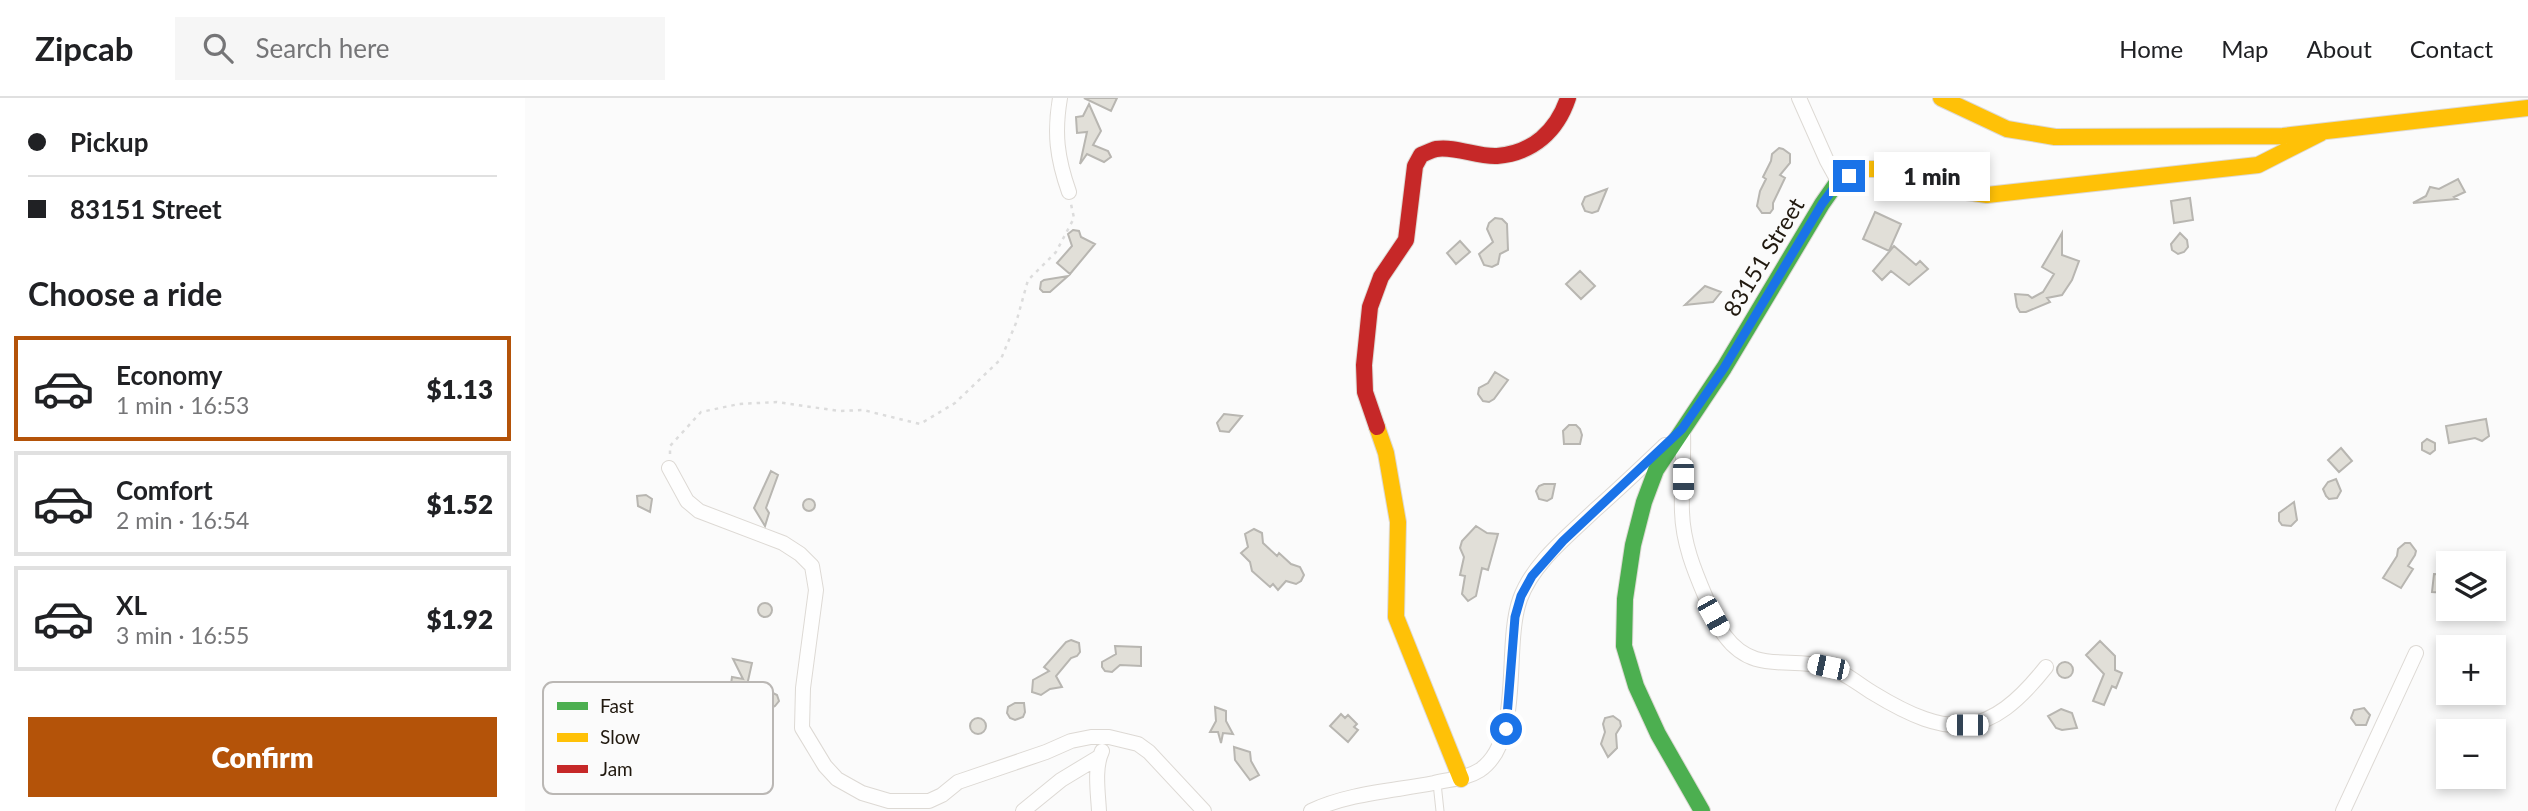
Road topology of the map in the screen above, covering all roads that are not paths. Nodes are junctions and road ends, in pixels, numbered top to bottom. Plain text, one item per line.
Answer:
1 (1060, 98) edge
2 (1568, 98) edge
3 (1799, 98) edge
4 (1941, 98) edge
5 (2528, 108) edge
6 (2321, 133) junction
7 (1839, 181) junction
8 (1069, 192) road end
9 (1682, 429) junction
10 (669, 468) road end
11 (2416, 653) dead end
12 (2046, 667) dead end
13 (1109, 737) junction
14 (1099, 757) junction
15 (1461, 779) junction
16 (1437, 782) junction
17 (1023, 811) edge
18 (1099, 811) edge
19 (1204, 811) edge
20 (1311, 811) edge
21 (1440, 811) edge
22 (1702, 811) edge
23 (2343, 811) edge

1 - 8 street
2 - 15 street
3 - 7 street
4 - 6 street
5 - 6 street
6 - 7 street
7 - 9 street, 83151 Street
9 - 12 street
9 - 15 street
9 - 22 street, 83151 Street
10 - 13 street
11 - 23 street
13 - 14 street
13 - 19 street
14 - 17 street
14 - 18 street
15 - 16 street
16 - 20 street
16 - 21 lane

